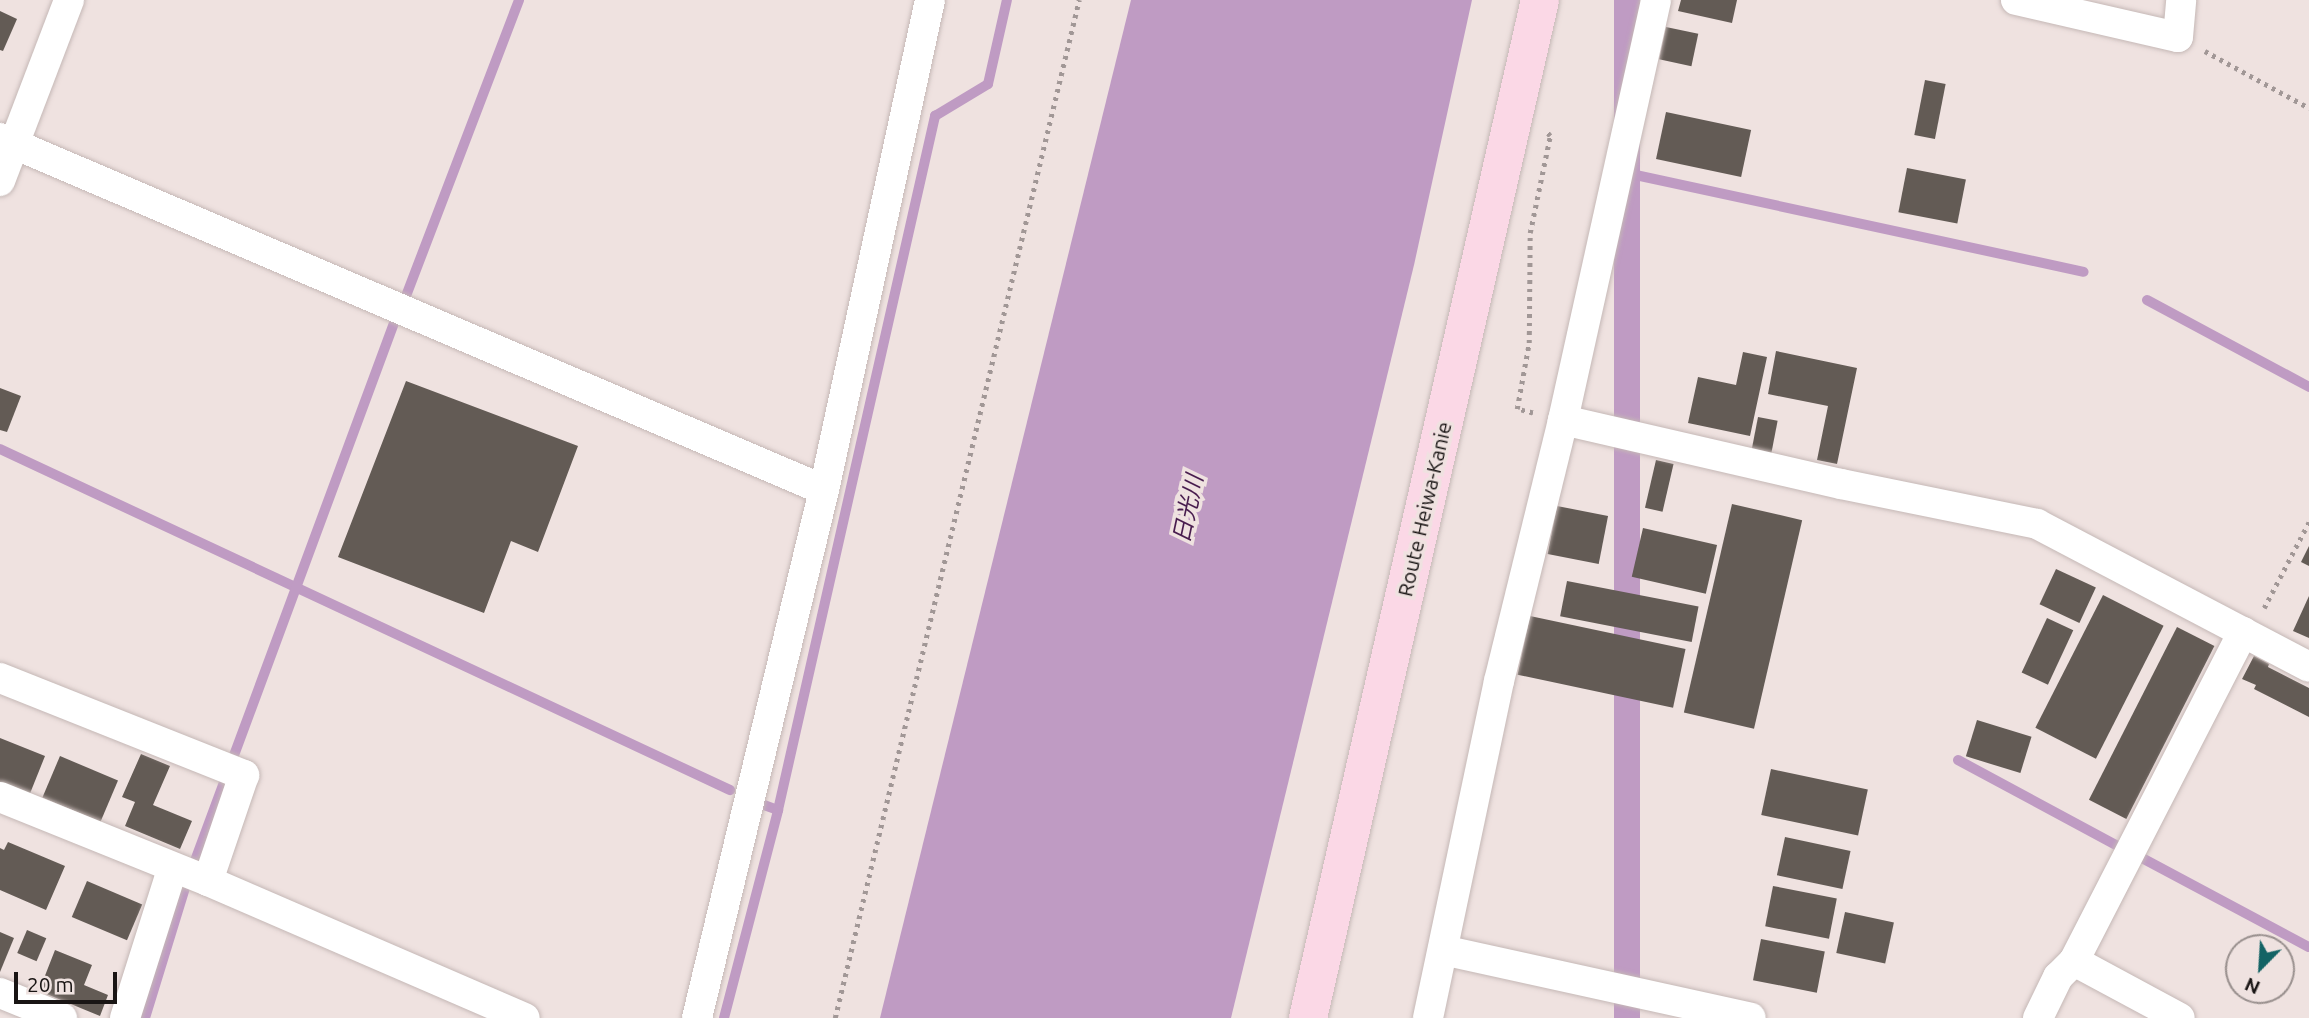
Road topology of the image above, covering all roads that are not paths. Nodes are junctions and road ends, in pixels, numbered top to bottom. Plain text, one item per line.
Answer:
1 (69, 0) edge
2 (930, 0) edge
3 (1540, 0) edge
4 (1656, 0) edge
5 (2016, 0) edge
6 (2181, 0) edge
7 (7, 141) edge
8 (0, 181) edge
9 (1563, 420) junction
10 (824, 490) junction
11 (2246, 634) junction
12 (2309, 667) edge
13 (0, 678) edge
14 (0, 797) edge
15 (173, 867) junction
16 (208, 881) junction
17 (1443, 950) junction
18 (2074, 961) junction
19 (0, 993) edge
20 (62, 1018) edge
21 (125, 1018) edge
22 (525, 1018) edge
23 (697, 1018) edge
24 (1308, 1018) edge
25 (1428, 1018) edge
26 (1751, 1018) edge
27 (2038, 1018) edge
28 (2180, 1018) edge

1 - 7 street
2 - 10 street
3 - 24 main road, Route Heiwa-Kanie
4 - 9 street
5 - 6 street
7 - 8 street
7 - 10 street
9 - 11 street
9 - 17 street
10 - 23 street
11 - 12 street
11 - 18 street
13 - 16 street
14 - 15 street
15 - 16 street
15 - 21 street
16 - 22 street
17 - 25 street
17 - 26 street
18 - 27 street
18 - 28 street
19 - 20 street

